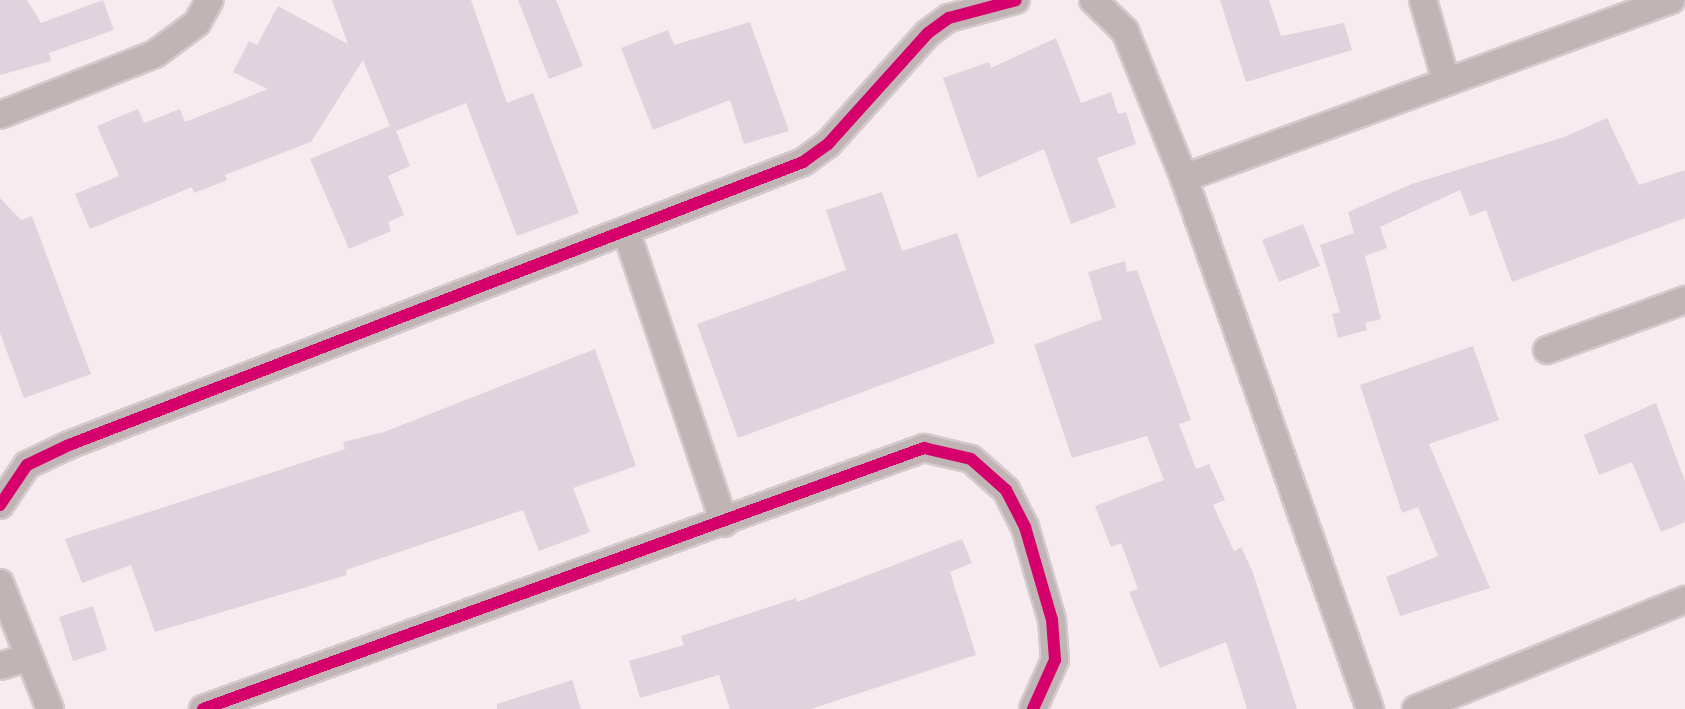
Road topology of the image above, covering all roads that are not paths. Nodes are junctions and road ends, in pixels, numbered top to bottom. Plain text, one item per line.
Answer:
1 (210, 0) edge
2 (1016, 0) edge
3 (1093, 0) edge
4 (1423, 0) edge
5 (1671, 0) edge
6 (192, 12) edge
7 (1446, 81) junction
8 (0, 115) edge
9 (1184, 178) junction
10 (626, 231) junction
11 (1685, 300) edge
12 (1547, 350) dead end
13 (0, 505) edge
14 (724, 523) junction
15 (0, 583) edge
16 (1685, 600) edge
17 (29, 657) junction
18 (0, 666) edge
19 (50, 709) edge
20 (203, 709) edge
21 (1033, 709) edge
22 (1370, 709) edge
23 (1416, 709) edge

1 - 6 street
2 - 10 street
3 - 9 street
4 - 7 street
5 - 7 street
6 - 8 street
7 - 9 street
9 - 22 street
10 - 13 street
10 - 14 street
11 - 12 street
14 - 20 street
14 - 21 street
15 - 17 street
16 - 23 street
17 - 18 street
17 - 19 street

